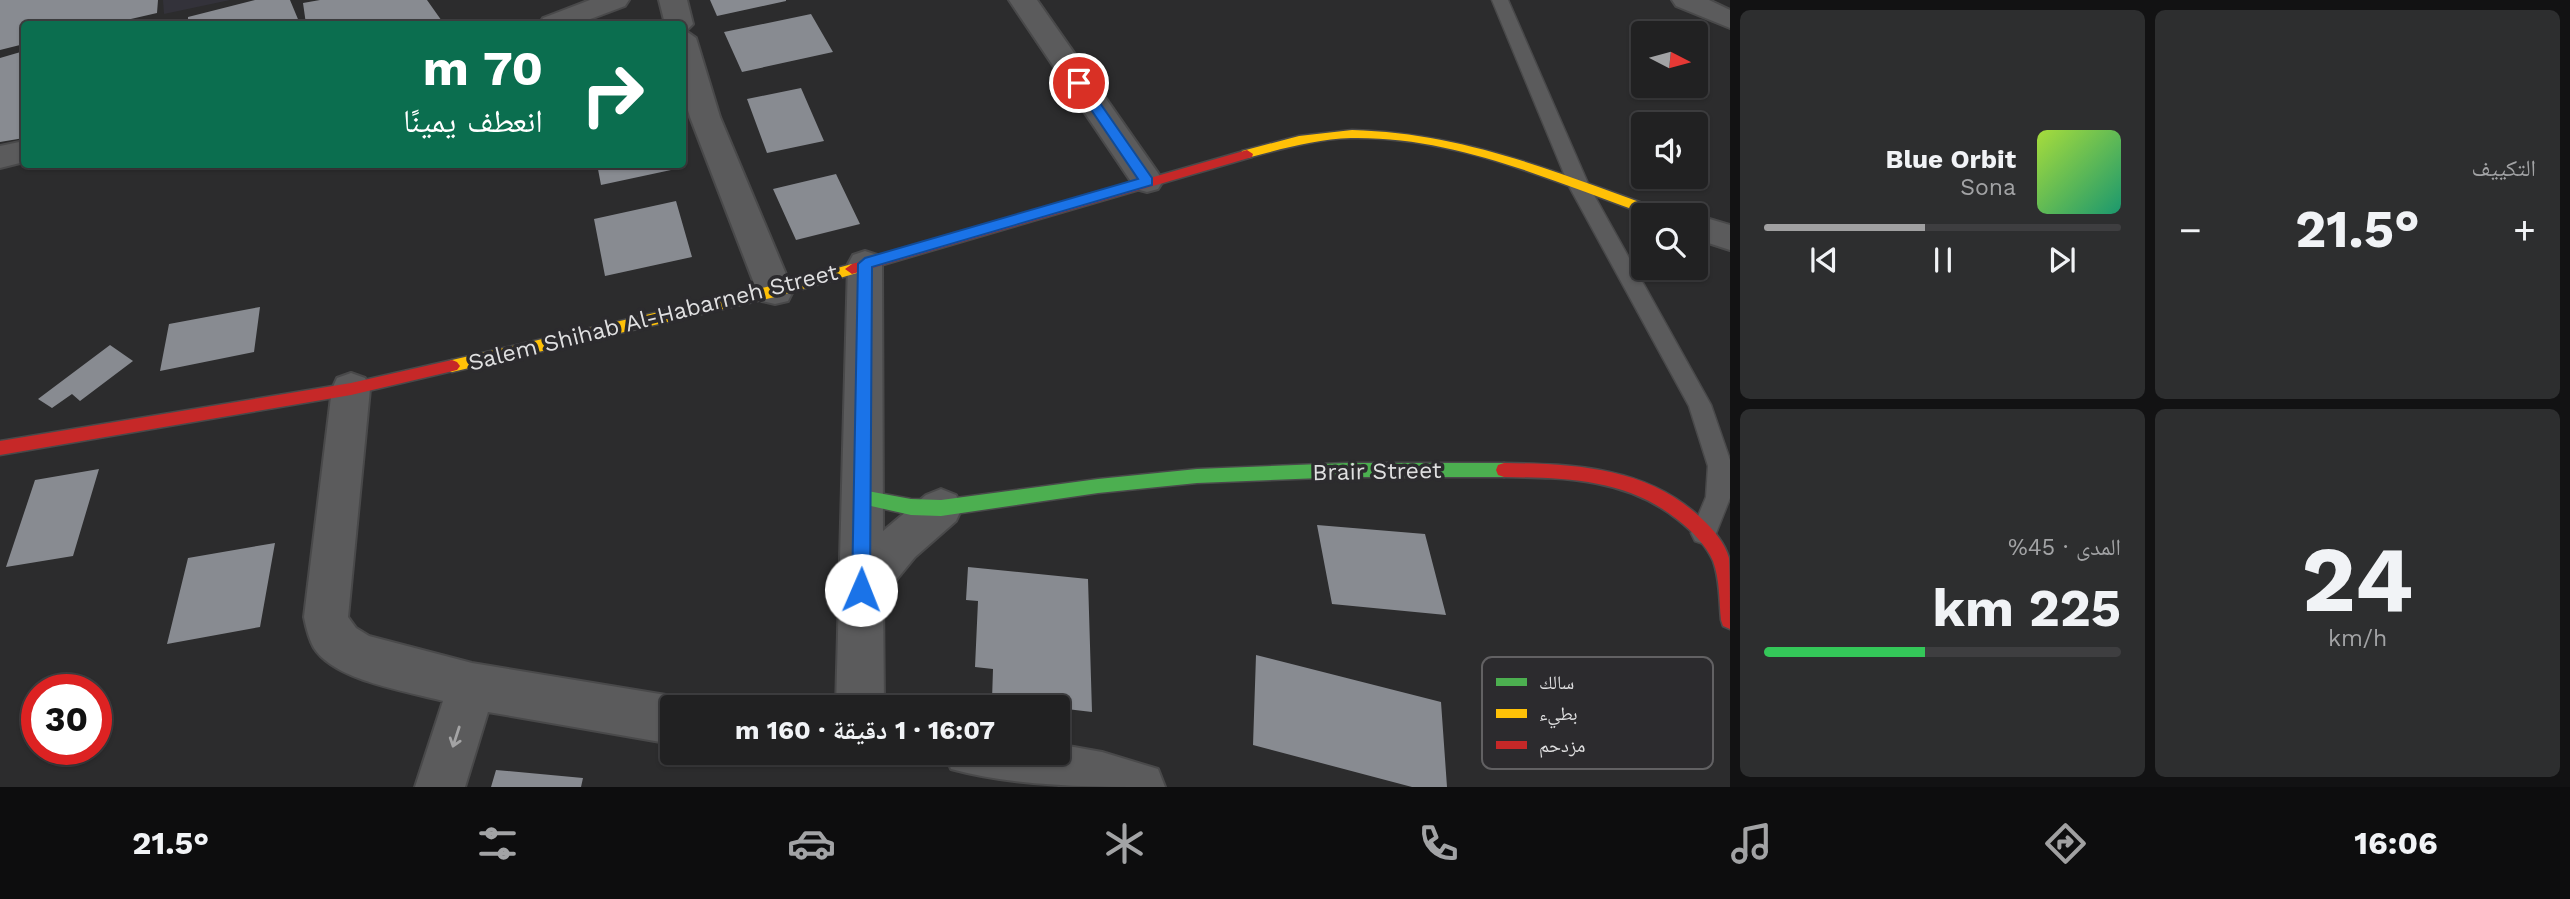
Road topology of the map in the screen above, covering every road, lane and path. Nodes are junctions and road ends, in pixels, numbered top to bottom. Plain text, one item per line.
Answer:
1 (615, 0) edge
2 (673, 0) edge
3 (1500, 0) edge
4 (1686, 0) edge
5 (1036, 4) edge
6 (1730, 20) edge
7 (561, 21) edge
8 (678, 21) edge
9 (686, 51) edge
10 (21, 153) edge
11 (0, 157) edge
12 (1147, 181) junction
13 (1580, 188) junction
14 (1631, 205) edge
15 (1708, 231) edge
16 (1730, 238) edge
17 (865, 264) junction
18 (775, 291) junction
19 (351, 390) junction
20 (0, 448) edge
21 (862, 497) junction
22 (941, 508) junction
23 (1704, 533) junction
24 (861, 590) junction
25 (1730, 620) edge
26 (472, 686) junction
27 (860, 695) edge
28 (660, 718) edge
29 (1040, 765) edge
30 (440, 787) edge
31 (1140, 787) edge

1 - 7 street
2 - 8 street
3 - 13 lane
4 - 6 street
5 - 12 street
9 - 18 street
10 - 11 street
12 - 13 street, Salem Shihab Al-Habarneh Street
12 - 17 street, Salem Shihab Al-Habarneh Street
13 - 14 street, Salem Shihab Al-Habarneh Street
13 - 23 lane
15 - 16 street
17 - 18 street, Salem Shihab Al-Habarneh Street
17 - 21 street
18 - 19 street, Salem Shihab Al-Habarneh Street
19 - 20 street, Salem Shihab Al-Habarneh Street
19 - 26 street
21 - 22 street, Brair Street
21 - 24 street
22 - 23 street, Brair Street
22 - 24 street
23 - 25 street, Brair Street
24 - 27 street
26 - 28 street
26 -> 30 street
29 - 31 street

